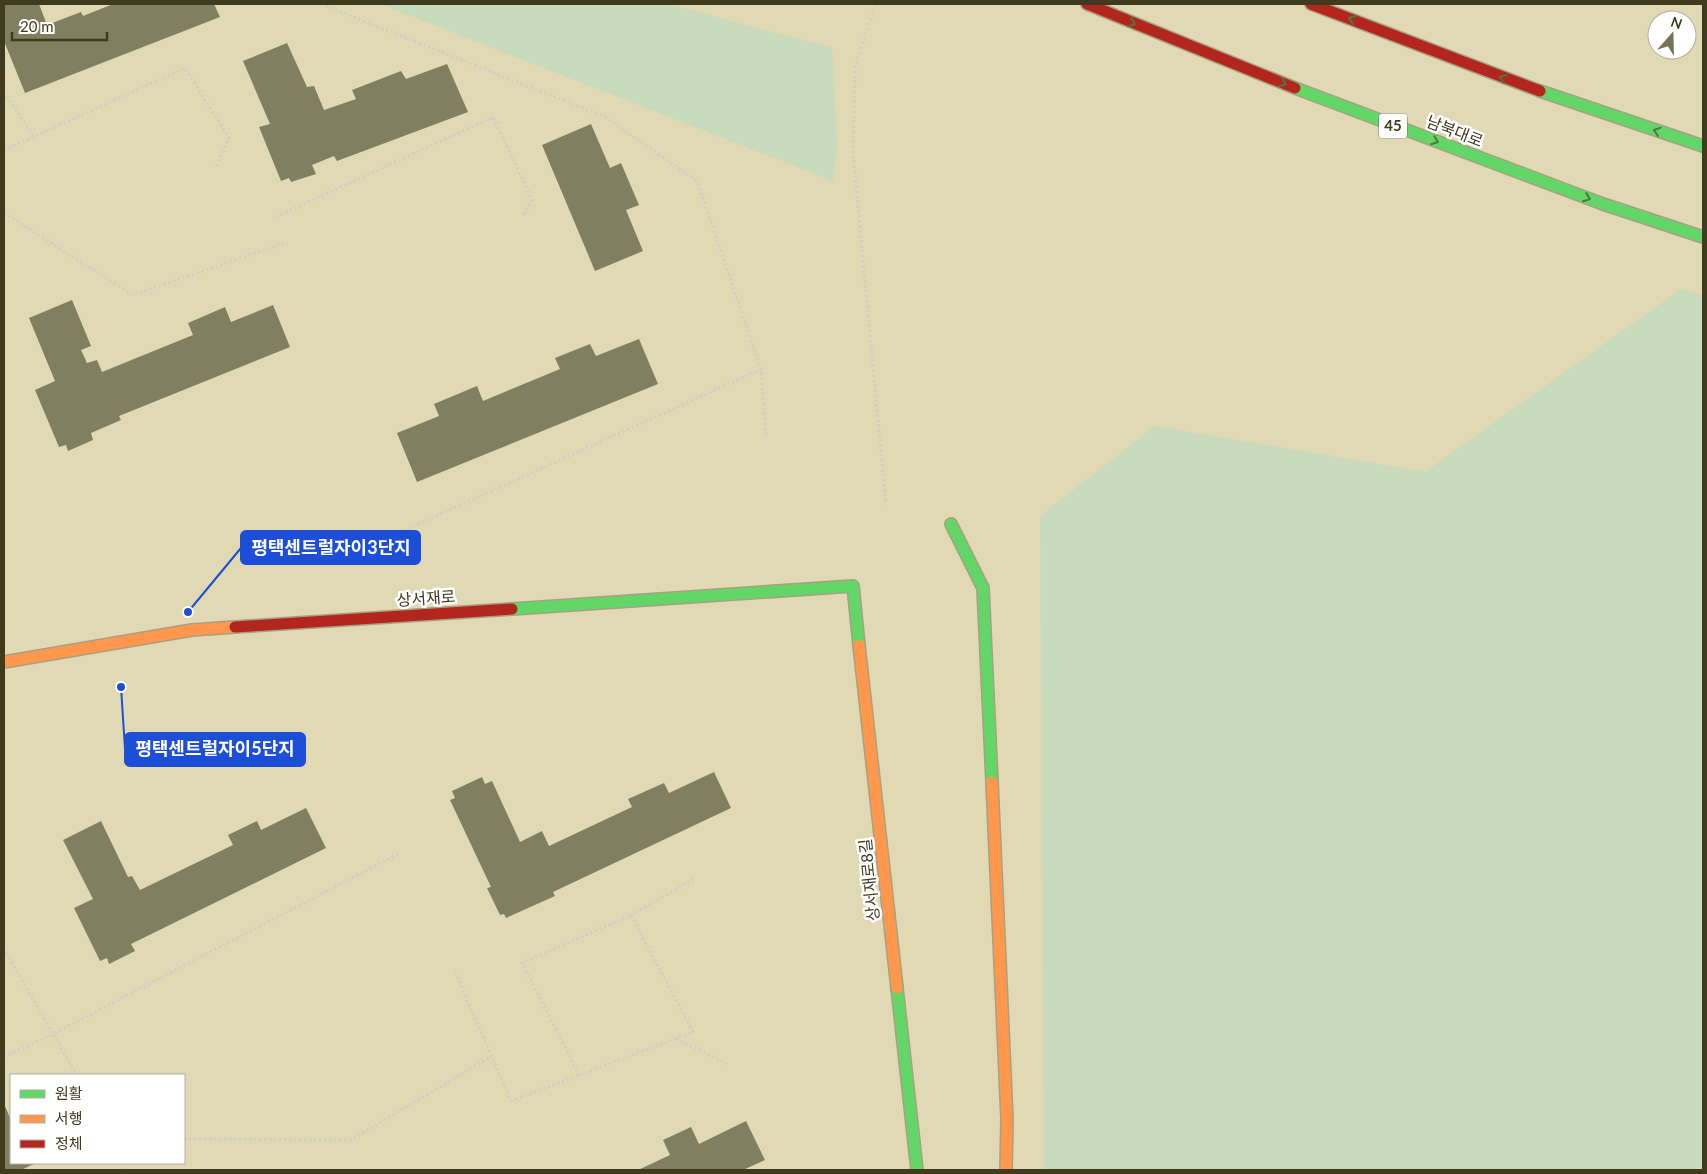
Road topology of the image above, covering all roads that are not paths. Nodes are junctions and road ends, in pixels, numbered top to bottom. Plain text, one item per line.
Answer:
1 (1088, 4) edge
2 (1311, 4) edge
3 (1703, 146) edge
4 (1703, 236) edge
5 (951, 524) dead end
6 (854, 586) joint
7 (4, 662) edge
8 (917, 1170) edge
9 (1006, 1170) edge

1 -> 4 main road, 남북대로 / 45
3 -> 2 main road
5 - 9 main road
6 - 7 main road, 상서재로
6 - 8 main road, 상서재로8길

